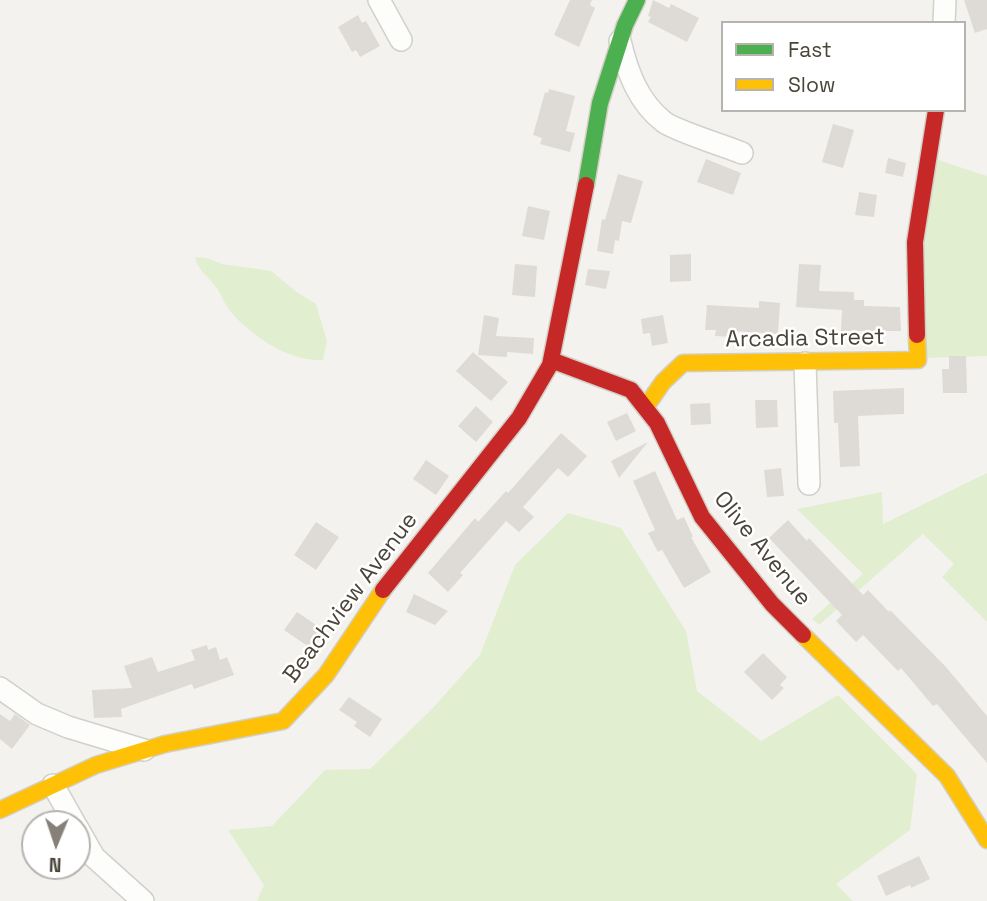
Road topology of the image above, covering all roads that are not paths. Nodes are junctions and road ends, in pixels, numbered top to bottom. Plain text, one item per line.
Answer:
1 (379, 0) edge
2 (637, 0) edge
3 (945, 0) edge
4 (944, 21) edge
5 (401, 40) dead end
6 (620, 41) junction
7 (936, 112) edge
8 (742, 153) dead end
9 (551, 360) junction
10 (806, 363) junction
11 (645, 408) junction
12 (810, 484) dead end
13 (0, 688) edge
14 (144, 751) junction
15 (53, 785) junction
16 (0, 810) edge
17 (67, 810) edge
18 (987, 840) edge
19 (91, 852) edge
20 (143, 901) edge

1 - 5 street
2 - 6 street
3 - 4 street
6 - 8 street
6 - 9 street
7 - 10 street, Arcadia Street
9 - 11 street, Olive Avenue
9 - 14 street, Beachview Avenue
10 - 11 street, Arcadia Street
10 - 12 street
11 - 18 street, Olive Avenue
13 - 14 street
14 - 15 street, Beachview Avenue
15 - 16 street, Beachview Avenue
15 - 17 street
19 - 20 street

